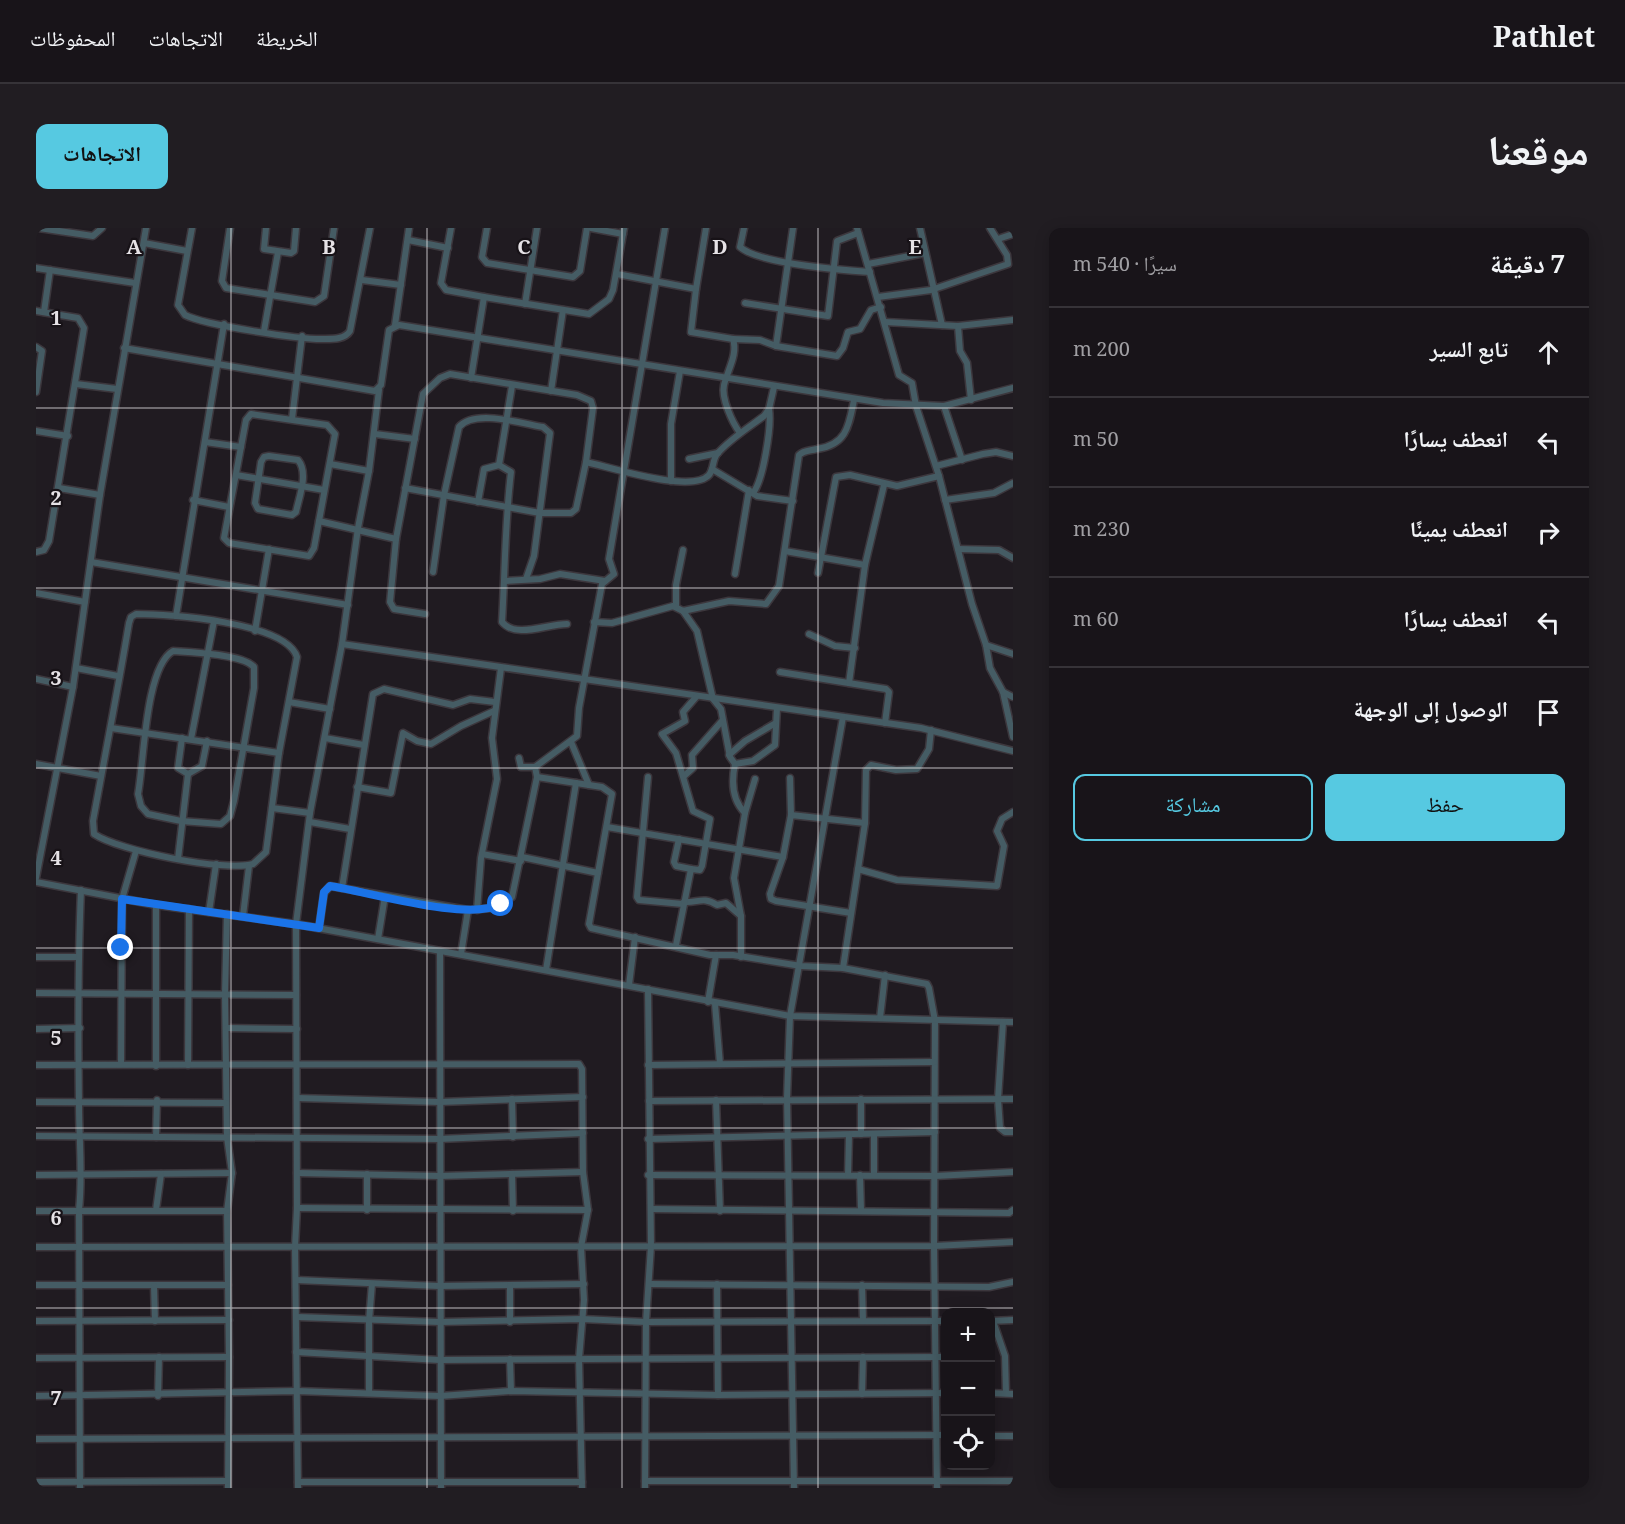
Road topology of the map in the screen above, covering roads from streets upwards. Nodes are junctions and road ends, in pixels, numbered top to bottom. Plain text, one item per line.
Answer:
1 (39, 228) edge
2 (102, 228) edge
3 (146, 228) edge
4 (192, 228) edge
5 (230, 228) edge
6 (266, 228) edge
7 (296, 228) edge
8 (334, 228) edge
9 (369, 228) edge
10 (410, 228) edge
11 (451, 228) edge
12 (487, 228) edge
13 (537, 228) edge
14 (589, 228) edge
15 (665, 228) edge
16 (706, 228) edge
17 (744, 228) edge
18 (793, 228) edge
19 (920, 228) edge
20 (990, 228) edge
21 (858, 230) edge
22 (624, 231) edge
23 (1013, 234) edge
24 (998, 239) junction
25 (408, 240) junction
26 (144, 243) junction
27 (448, 248) junction
28 (187, 252) junction
29 (278, 252) junction
30 (925, 253) junction
31 (787, 262) junction
32 (868, 264) junction
33 (36, 268) edge
34 (835, 269) junction
35 (50, 270) junction
36 (531, 270) junction
37 (870, 272) junction
38 (616, 274) junction
39 (362, 280) junction
40 (656, 282) junction
41 (135, 283) junction
42 (400, 285) junction
43 (696, 289) junction
44 (934, 289) junction
45 (271, 297) junction
46 (484, 297) junction
47 (878, 297) junction
48 (745, 303) dead end
49 (525, 304) junction
50 (881, 307) junction
51 (563, 310) junction
52 (780, 310) junction
53 (36, 311) edge
54 (44, 312) junction
55 (1013, 320) edge
56 (885, 322) junction
57 (224, 324) junction
58 (395, 325) junction
59 (942, 325) junction
60 (958, 326) junction
61 (264, 332) junction
62 (302, 336) junction
63 (477, 337) junction
64 (733, 339) junction
65 (776, 346) junction
66 (36, 347) edge
67 (124, 348) junction
68 (557, 352) junction
69 (217, 365) junction
70 (642, 365) junction
71 (680, 371) junction
72 (471, 378) junction
73 (726, 378) junction
74 (297, 379) junction
75 (76, 384) junction
76 (512, 386) junction
77 (774, 387) junction
78 (1013, 388) edge
79 (117, 389) junction
80 (379, 390) junction
81 (550, 391) junction
82 (36, 392) edge
83 (854, 400) junction
84 (971, 400) junction
85 (916, 406) junction
86 (944, 406) junction
87 (769, 409) junction
88 (292, 419) junction
89 (506, 421) junction
90 (36, 431) edge
91 (740, 433) junction
92 (375, 434) junction
93 (68, 436) junction
94 (415, 438) junction
95 (205, 442) junction
96 (241, 447) junction
97 (718, 453) junction
98 (1013, 456) edge
99 (689, 459) dead end
100 (962, 460) junction
101 (586, 462) junction
102 (330, 464) junction
103 (498, 465) junction
104 (936, 466) junction
105 (712, 469) junction
106 (625, 470) junction
107 (369, 471) junction
108 (236, 476) junction
109 (939, 476) junction
110 (257, 479) junction
111 (671, 481) junction
112 (1013, 483) edge
113 (884, 485) junction
114 (301, 486) junction
115 (59, 488) junction
116 (405, 488) junction
117 (324, 490) junction
118 (751, 492) junction
119 (100, 495) junction
120 (444, 495) junction
121 (193, 500) junction
122 (945, 500) junction
123 (793, 501) junction
124 (478, 502) junction
125 (229, 507) junction
126 (506, 507) junction
127 (540, 513) junction
128 (319, 521) junction
129 (357, 528) junction
130 (396, 539) junction
131 (269, 549) junction
132 (958, 549) junction
133 (683, 550) dead end
134 (785, 551) junction
135 (36, 552) edge
136 (820, 557) junction
137 (1013, 558) edge
138 (91, 561) junction
139 (865, 565) junction
140 (433, 572) dead end
141 (818, 573) dead end
142 (735, 574) dead end
143 (181, 576) junction
144 (526, 579) junction
145 (505, 580) junction
146 (605, 581) junction
147 (264, 591) junction
148 (36, 593) edge
149 (85, 602) junction
150 (348, 605) junction
151 (676, 607) junction
152 (683, 610) junction
153 (425, 614) dead end
154 (176, 616) junction
155 (214, 621) junction
156 (594, 622) junction
157 (567, 624) dead end
158 (255, 631) junction
159 (809, 634) dead end
160 (342, 644) junction
161 (986, 645) junction
162 (855, 648) junction
163 (208, 654) junction
164 (1013, 654) edge
165 (76, 668) junction
166 (501, 668) junction
167 (780, 672) dead end
168 (118, 676) junction
169 (36, 679) edge
170 (585, 680) junction
171 (849, 683) junction
172 (73, 687) junction
173 (1003, 692) junction
174 (696, 697) junction
175 (1013, 697) edge
176 (713, 699) junction
177 (289, 702) junction
178 (495, 702) junction
179 (777, 708) junction
180 (330, 709) junction
181 (494, 711) junction
182 (843, 717) junction
183 (722, 721) junction
184 (885, 723) junction
185 (774, 724) junction
186 (111, 728) junction
187 (931, 730) junction
188 (146, 733) junction
189 (1013, 737) edge
190 (182, 738) junction
191 (325, 738) junction
192 (190, 739) junction
193 (207, 741) junction
194 (571, 742) junction
195 (364, 745) junction
196 (243, 748) junction
197 (1013, 751) edge
198 (279, 753) junction
199 (729, 755) junction
200 (519, 758) dead end
201 (36, 764) edge
202 (735, 764) junction
203 (535, 767) junction
204 (57, 768) junction
205 (188, 774) junction
206 (101, 776) junction
207 (684, 776) junction
208 (537, 777) junction
209 (648, 777) dead end
210 (790, 778) dead end
211 (756, 779) dead end
212 (576, 783) junction
213 (589, 785) junction
214 (357, 788) junction
215 (272, 808) junction
216 (1013, 812) edge
217 (310, 813) junction
218 (745, 813) junction
219 (791, 815) junction
220 (827, 818) junction
221 (181, 821) junction
222 (309, 822) junction
223 (865, 823) junction
224 (607, 827) junction
225 (350, 829) junction
226 (642, 833) junction
227 (679, 839) junction
228 (706, 844) junction
229 (39, 849) edge
230 (741, 850) junction
231 (136, 851) junction
232 (482, 854) junction
233 (783, 857) junction
234 (178, 859) junction
235 (522, 859) junction
236 (216, 864) junction
237 (249, 866) junction
238 (563, 866) junction
239 (691, 869) junction
240 (858, 869) junction
241 (598, 873) junction
242 (36, 880) edge
243 (342, 888) junction
244 (81, 890) junction
245 (385, 896) junction
246 (122, 899) junction
247 (684, 903) junction
248 (156, 905) junction
249 (810, 907) junction
250 (189, 909) junction
251 (468, 910) junction
252 (477, 910) junction
253 (209, 912) junction
254 (851, 913) junction
255 (227, 914) junction
256 (243, 916) junction
257 (741, 916) junction
258 (296, 924) junction
259 (319, 928) junction
260 (636, 937) junction
261 (378, 939) junction
262 (676, 945) junction
263 (440, 951) junction
264 (461, 954) junction
265 (716, 955) junction
266 (36, 957) edge
267 (78, 957) junction
268 (741, 957) junction
269 (801, 966) junction
270 (843, 968) junction
271 (546, 970) junction
272 (885, 975) junction
273 (629, 985) junction
274 (648, 989) junction
275 (36, 993) edge
276 (80, 994) junction
277 (155, 994) junction
278 (188, 994) junction
279 (225, 994) junction
280 (296, 995) junction
281 (121, 996) junction
282 (711, 1003) junction
283 (790, 1016) junction
284 (879, 1018) junction
285 (935, 1021) junction
286 (1003, 1022) junction
287 (1013, 1022) edge
288 (80, 1028) junction
289 (226, 1028) junction
290 (36, 1029) edge
291 (297, 1029) junction
292 (934, 1062) junction
293 (297, 1063) junction
294 (80, 1064) junction
295 (121, 1064) junction
296 (226, 1064) junction
297 (440, 1064) junction
298 (720, 1064) junction
299 (788, 1064) junction
300 (36, 1065) edge
301 (188, 1065) junction
302 (648, 1065) junction
303 (156, 1066) junction
304 (583, 1097) junction
305 (297, 1098) junction
306 (787, 1098) junction
307 (512, 1099) junction
308 (861, 1099) junction
309 (935, 1099) junction
310 (999, 1099) junction
311 (157, 1100) junction
312 (716, 1100) junction
313 (1013, 1100) edge
314 (649, 1101) junction
315 (36, 1102) edge
316 (79, 1102) junction
317 (440, 1102) junction
318 (226, 1103) junction
319 (935, 1132) junction
320 (1013, 1132) edge
321 (583, 1133) junction
322 (861, 1134) junction
323 (874, 1134) junction
324 (849, 1135) junction
325 (36, 1136) edge
326 (297, 1136) junction
327 (80, 1137) junction
328 (156, 1137) junction
329 (227, 1137) junction
330 (513, 1137) junction
331 (789, 1137) junction
332 (717, 1138) junction
333 (439, 1139) junction
334 (648, 1139) junction
335 (583, 1172) junction
336 (1013, 1172) edge
337 (232, 1173) junction
338 (297, 1173) junction
339 (83, 1174) junction
340 (161, 1174) junction
341 (367, 1174) junction
342 (512, 1174) junction
343 (790, 1174) junction
344 (36, 1175) edge
345 (648, 1175) junction
346 (720, 1175) junction
347 (848, 1175) junction
348 (860, 1175) junction
349 (440, 1176) junction
350 (874, 1176) junction
351 (935, 1176) junction
352 (297, 1208) junction
353 (651, 1209) junction
354 (79, 1210) junction
355 (156, 1210) junction
356 (367, 1210) junction
357 (588, 1210) junction
358 (720, 1210) junction
359 (791, 1210) junction
360 (861, 1210) junction
361 (934, 1210) junction
362 (1013, 1210) edge
363 (36, 1211) edge
364 (227, 1211) junction
365 (439, 1211) junction
366 (513, 1211) junction
367 (1013, 1242) edge
368 (791, 1245) junction
369 (295, 1246) junction
370 (651, 1246) junction
371 (934, 1246) junction
372 (36, 1247) edge
373 (80, 1247) junction
374 (227, 1247) junction
375 (439, 1247) junction
376 (581, 1247) junction
377 (296, 1281) junction
378 (1013, 1282) edge
379 (372, 1284) junction
380 (584, 1284) junction
381 (650, 1284) junction
382 (717, 1284) junction
383 (36, 1285) edge
384 (79, 1285) junction
385 (228, 1285) junction
386 (791, 1285) junction
387 (862, 1285) junction
388 (934, 1285) junction
389 (154, 1286) junction
390 (440, 1286) junction
391 (510, 1286) junction
392 (297, 1317) junction
393 (582, 1319) junction
394 (229, 1320) junction
395 (792, 1320) junction
396 (863, 1320) junction
397 (1013, 1320) edge
398 (36, 1321) edge
399 (155, 1321) junction
400 (717, 1321) junction
401 (936, 1321) junction
402 (941, 1321) edge
403 (995, 1321) edge
404 (80, 1322) junction
405 (369, 1322) junction
406 (440, 1322) junction
407 (510, 1322) junction
408 (646, 1322) junction
409 (995, 1329) edge
410 (296, 1352) junction
411 (80, 1356) junction
412 (1005, 1356) junction
413 (1013, 1356) edge
414 (159, 1357) junction
415 (229, 1357) junction
416 (792, 1357) junction
417 (863, 1357) junction
418 (936, 1357) junction
419 (941, 1357) edge
420 (36, 1358) edge
421 (369, 1358) junction
422 (510, 1359) junction
423 (579, 1359) junction
424 (646, 1359) junction
425 (440, 1360) junction
426 (717, 1360) junction
427 (297, 1391) junction
428 (511, 1391) junction
429 (935, 1392) junction
430 (941, 1393) edge
431 (995, 1393) edge
432 (229, 1394) junction
433 (369, 1394) junction
434 (862, 1394) junction
435 (1010, 1394) edge
436 (580, 1395) junction
437 (647, 1395) junction
438 (717, 1395) junction
439 (792, 1395) junction
440 (36, 1396) edge
441 (80, 1396) junction
442 (158, 1396) junction
443 (440, 1396) junction
444 (792, 1435) junction
445 (936, 1436) junction
446 (941, 1436) edge
447 (995, 1436) edge
448 (1013, 1436) edge
449 (296, 1437) junction
450 (440, 1438) junction
451 (581, 1438) junction
452 (647, 1438) junction
453 (36, 1439) edge
454 (80, 1439) junction
455 (228, 1439) junction
456 (80, 1480) junction
457 (441, 1480) junction
458 (1013, 1481) edge
459 (36, 1482) edge
460 (160, 1484) edge
461 (227, 1484) edge
462 (298, 1485) edge
463 (369, 1485) edge
464 (418, 1485) edge
465 (509, 1485) edge
466 (582, 1485) edge
467 (645, 1485) edge
468 (718, 1485) edge
469 (794, 1485) edge
470 (862, 1485) edge
471 (937, 1485) edge
472 (80, 1488) edge
473 (441, 1488) edge

1 - 2 street
3 - 26 street
4 - 28 street
5 - 45 street
6 - 29 street
7 - 29 street
8 - 45 street
9 - 39 street
10 - 25 street
11 - 27 street
12 - 36 street
13 - 36 street
14 - 22 street
14 - 36 street
15 - 40 street
16 - 43 street
17 - 31 street
18 - 31 street
19 - 30 street
20 - 24 street
21 - 32 street
21 - 34 street
22 - 38 street
23 - 24 street
24 - 44 street
25 - 27 street
25 - 42 street
26 - 28 street
26 - 41 street
27 - 46 street
28 - 57 street
29 - 45 street
30 - 32 street
30 - 44 street
31 - 34 street
31 - 52 street
32 - 37 street
33 - 35 street
34 - 37 street
34 - 52 street
35 - 41 street
35 - 54 street
36 - 49 street
37 - 47 street
38 - 40 street
38 - 51 street
39 - 42 street
39 - 62 street
40 - 43 street
40 - 70 street
41 - 67 street
42 - 58 street
43 - 64 street
44 - 47 street
44 - 59 street
45 - 61 street
46 - 49 street
46 - 63 street
47 - 50 street
48 - 52 street
49 - 51 street
50 - 56 street
50 - 65 street
51 - 68 street
52 - 65 street
53 - 54 street
54 - 75 street
55 - 60 street
56 - 59 street
56 - 85 street
57 - 61 street
57 - 69 street
58 - 63 street
58 - 80 street
59 - 60 street
60 - 84 street
61 - 62 street
62 - 74 street
63 - 68 street
63 - 72 street
64 - 65 street
64 - 73 street
66 - 82 street
67 - 69 street
67 - 79 street
68 - 70 street
68 - 81 street
69 - 74 street
69 - 95 street
70 - 71 street
70 - 106 street
71 - 73 street
71 - 111 street
72 - 76 street
72 - 94 street
73 - 77 street
73 - 91 street
74 - 80 street
74 - 88 street
75 - 79 street
75 - 93 street
76 - 81 street
76 - 89 street
77 - 83 street
77 - 87 street
78 - 84 street
79 - 119 street
80 - 92 street
81 - 101 street
83 - 85 street
83 - 123 street
84 - 86 street
85 - 86 street
85 - 104 street
86 - 100 street
87 - 91 street
87 - 118 street
88 - 96 street
88 - 102 street
89 - 103 street
89 - 120 street
89 - 127 street
90 - 93 street
91 - 97 street
92 - 94 street
92 - 107 street
93 - 115 street
94 - 116 street
95 - 96 street
95 - 121 street
96 - 108 street
97 - 99 street
97 - 105 street
98 - 100 street
100 - 104 street
101 - 106 street
101 - 127 street
102 - 107 street
102 - 117 street
103 - 124 street
103 - 126 street
104 - 109 street
105 - 111 street
105 - 118 street
106 - 111 street
106 - 146 street
107 - 129 street
108 - 110 street
108 - 125 street
109 - 113 street
109 - 122 street
110 - 114 street
110 - 114 street
110 - 114 street
112 - 122 street
113 - 136 street
113 - 139 street
114 - 117 street
115 - 119 street
115 - 135 street
116 - 120 street
116 - 130 street
117 - 128 street
118 - 123 street
118 - 142 street
119 - 138 street
120 - 124 street
120 - 140 street
121 - 125 street
121 - 143 street
122 - 132 street
123 - 134 street
124 - 126 street
125 - 131 street
126 - 127 street
126 - 145 street
127 - 144 street
128 - 129 street
128 - 131 street
129 - 130 street
129 - 150 street
130 - 153 street
131 - 147 street
132 - 137 street
132 - 161 street
133 - 151 street
134 - 136 street
134 - 152 street
136 - 139 street
136 - 141 street
138 - 143 street
138 - 149 street
139 - 162 street
143 - 147 street
143 - 154 street
144 - 145 street
144 - 146 street
145 - 157 street
146 - 156 street
147 - 150 street
147 - 158 street
148 - 149 street
149 - 165 street
150 - 160 street
151 - 152 street
151 - 156 street
152 - 176 street
154 - 155 street
154 - 168 street
155 - 158 street
155 - 163 street
156 - 170 street
158 - 177 street
159 - 162 street
160 - 166 street
160 - 180 street
161 - 164 street
161 - 173 street
162 - 171 street
163 - 188 street
163 - 192 street
163 - 196 street
165 - 168 street
165 - 172 street
166 - 170 street
166 - 178 street
167 - 171 street
168 - 186 street
169 - 172 street
170 - 174 street
170 - 194 street
171 - 184 street
172 - 204 street
173 - 175 street
173 - 189 street
174 - 176 street
174 - 207 street
176 - 179 street
176 - 183 street
177 - 180 street
177 - 198 street
178 - 181 street
178 - 195 street
179 - 182 street
179 - 185 street
180 - 191 street
181 - 214 street
181 - 232 street
182 - 184 street
182 - 220 street
183 - 199 street
183 - 207 street
184 - 187 street
185 - 199 street
185 - 202 street
186 - 188 street
186 - 206 street
187 - 197 street
187 - 223 street
188 - 190 street
188 - 221 street
190 - 192 street
190 - 205 street
191 - 195 street
191 - 217 street
192 - 193 street
193 - 196 street
193 - 205 street
194 - 203 street
194 - 213 street
195 - 214 street
196 - 198 street
196 - 221 street
198 - 215 street
199 - 202 street
200 - 203 street
201 - 204 street
202 - 218 street
203 - 208 street
204 - 206 street
204 - 229 street
205 - 221 street
206 - 231 street
207 - 228 street
208 - 212 street
208 - 235 street
209 - 226 street
210 - 219 street
211 - 218 street
212 - 213 street
212 - 238 street
213 - 224 street
214 - 225 street
215 - 217 street
215 - 237 street
216 - 240 street
217 - 222 street
218 - 230 street
219 - 220 street
219 - 233 street
220 - 223 street
220 - 249 street
221 - 234 street
222 - 225 street
222 - 258 street
223 - 240 street
224 - 226 street
224 - 241 street
225 - 243 street
226 - 227 street
226 - 247 street
227 - 228 street
227 - 239 street
228 - 230 street
228 - 239 street
229 - 242 street
230 - 233 street
230 - 257 street
231 - 234 street
231 - 246 street
232 - 235 street
232 - 252 street
233 - 249 street
234 - 236 street
235 - 238 street
235 - 252 street
236 - 237 street
236 - 253 street
237 - 256 street
238 - 241 street
238 - 271 street
239 - 247 street
240 - 254 street
241 - 260 street
242 - 244 street
243 - 245 street
243 - 259 street
244 - 246 street
244 - 267 street
245 - 251 street
245 - 261 street
246 - 248 street
246 - 281 street
247 - 257 street
247 - 262 street
248 - 250 street
248 - 277 street
249 - 254 street
249 - 269 street
250 - 253 street
250 - 278 street
251 - 252 street
251 - 264 street
253 - 255 street
254 - 270 street
255 - 256 street
255 - 279 street
256 - 258 street
257 - 268 street
258 - 259 street
258 - 280 street
259 - 261 street
260 - 262 street
260 - 273 street
261 - 263 street
262 - 265 street
263 - 264 street
263 - 297 street
264 - 271 street
265 - 268 street
265 - 282 street
266 - 267 street
267 - 276 street
268 - 269 street
269 - 270 street
269 - 283 street
270 - 272 street
271 - 273 street
272 - 284 street
272 - 285 street
273 - 274 street
274 - 282 street
274 - 302 street
275 - 276 street
276 - 281 street
276 - 288 street
277 - 278 street
277 - 281 street
277 - 303 street
278 - 279 street
278 - 301 street
279 - 280 street
279 - 289 street
280 - 291 street
281 - 295 street
282 - 283 street
282 - 298 street
283 - 284 street
283 - 299 street
284 - 285 street
285 - 286 street
285 - 292 street
286 - 287 street
286 - 310 street
288 - 290 street
288 - 294 street
289 - 291 street
289 - 296 street
291 - 293 street
292 - 299 street
292 - 309 street
293 - 296 street
293 - 297 street
293 - 305 street
294 - 295 street
294 - 300 street
294 - 316 street
295 - 303 street
296 - 301 street
296 - 318 street
297 - 304 street
297 - 317 street
298 - 299 street
298 - 302 street
299 - 306 street
301 - 303 street
302 - 314 street
304 - 307 street
304 - 321 street
305 - 317 street
305 - 326 street
306 - 308 street
306 - 312 street
306 - 331 street
307 - 317 street
307 - 330 street
308 - 309 street
308 - 322 street
309 - 310 street
309 - 319 street
310 - 313 street
310 - 320 street
311 - 316 street
311 - 318 street
311 - 328 street
312 - 314 street
312 - 332 street
314 - 334 street
315 - 316 street
316 - 327 street
317 - 333 street
318 - 329 street
319 - 323 street
319 - 351 street
321 - 330 street
321 - 335 street
322 - 323 street
322 - 324 street
323 - 350 street
324 - 331 street
324 - 347 street
325 - 327 street
326 - 329 street
326 - 333 street
326 - 338 street
327 - 328 street
327 - 339 street
328 - 329 street
329 - 337 street
330 - 333 street
331 - 332 street
331 - 343 street
332 - 334 street
332 - 346 street
333 - 349 street
334 - 345 street
335 - 342 street
335 - 357 street
336 - 351 street
337 - 340 street
337 - 364 street
338 - 341 street
338 - 352 street
339 - 340 street
339 - 344 street
339 - 354 street
340 - 355 street
341 - 349 street
341 - 356 street
342 - 349 street
342 - 366 street
343 - 346 street
343 - 347 street
343 - 359 street
345 - 346 street
345 - 353 street
346 - 358 street
347 - 348 street
348 - 350 street
348 - 360 street
349 - 365 street
350 - 351 street
351 - 361 street
352 - 356 street
352 - 369 street
353 - 358 street
353 - 370 street
354 - 355 street
354 - 363 street
354 - 373 street
355 - 364 street
356 - 365 street
357 - 366 street
357 - 376 street
358 - 359 street
359 - 360 street
359 - 368 street
360 - 361 street
361 - 362 street
361 - 371 street
364 - 374 street
365 - 366 street
365 - 375 street
367 - 371 street
368 - 370 street
368 - 371 street
368 - 386 street
369 - 374 street
369 - 375 street
369 - 377 street
370 - 376 street
370 - 381 street
371 - 388 street
372 - 373 street
373 - 374 street
373 - 384 street
374 - 385 street
375 - 376 street
375 - 390 street
376 - 380 street
377 - 379 street
377 - 392 street
378 - 388 street
379 - 390 street
379 - 405 street
380 - 391 street
380 - 393 street
381 - 382 street
381 - 408 street
382 - 386 street
382 - 400 street
383 - 384 street
384 - 389 street
384 - 404 street
385 - 389 street
385 - 394 street
386 - 387 street
386 - 395 street
387 - 388 street
387 - 396 street
388 - 401 street
389 - 399 street
390 - 391 street
390 - 406 street
391 - 407 street
392 - 405 street
392 - 410 street
393 - 407 street
393 - 408 street
393 - 423 street
394 - 399 street
394 - 415 street
395 - 396 street
395 - 400 street
395 - 416 street
396 - 401 street
397 - 403 street
398 - 404 street
399 - 404 street
400 - 408 street
400 - 426 street
401 - 402 street
401 - 418 street
404 - 411 street
405 - 406 street
405 - 421 street
406 - 407 street
406 - 425 street
408 - 424 street
409 - 412 street
410 - 421 street
410 - 427 street
411 - 414 street
411 - 420 street
411 - 441 street
412 - 413 street
412 - 435 street
414 - 415 street
414 - 442 street
415 - 432 street
416 - 417 street
416 - 426 street
416 - 439 street
417 - 418 street
417 - 434 street
418 - 419 street
418 - 429 street
421 - 425 street
421 - 433 street
422 - 423 street
422 - 425 street
422 - 428 street
423 - 424 street
423 - 436 street
424 - 426 street
424 - 437 street
425 - 443 street
426 - 438 street
427 - 432 street
427 - 433 street
427 - 449 street
428 - 436 street
428 - 443 street
429 - 430 street
429 - 434 street
429 - 445 street
431 - 435 street
432 - 442 street
432 - 455 street
433 - 443 street
434 - 439 street
436 - 437 street
436 - 451 street
437 - 438 street
437 - 452 street
438 - 439 street
439 - 444 street
440 - 441 street
441 - 442 street
441 - 454 street
443 - 450 street
444 - 445 street
444 - 452 street
444 - 469 street
445 - 446 street
445 - 471 street
447 - 448 street
449 - 450 street
449 - 455 street
449 - 462 street
450 - 451 street
450 - 457 street
451 - 452 street
451 - 466 street
452 - 467 street
453 - 454 street
454 - 455 street
454 - 456 street
455 - 461 street
456 - 459 street
456 - 460 street
456 - 472 street
457 - 464 street
457 - 465 street
457 - 473 street
458 - 471 street
460 - 461 street
462 - 463 street
463 - 464 street
465 - 466 street
467 - 468 street
468 - 469 street
469 - 470 street
470 - 471 street

